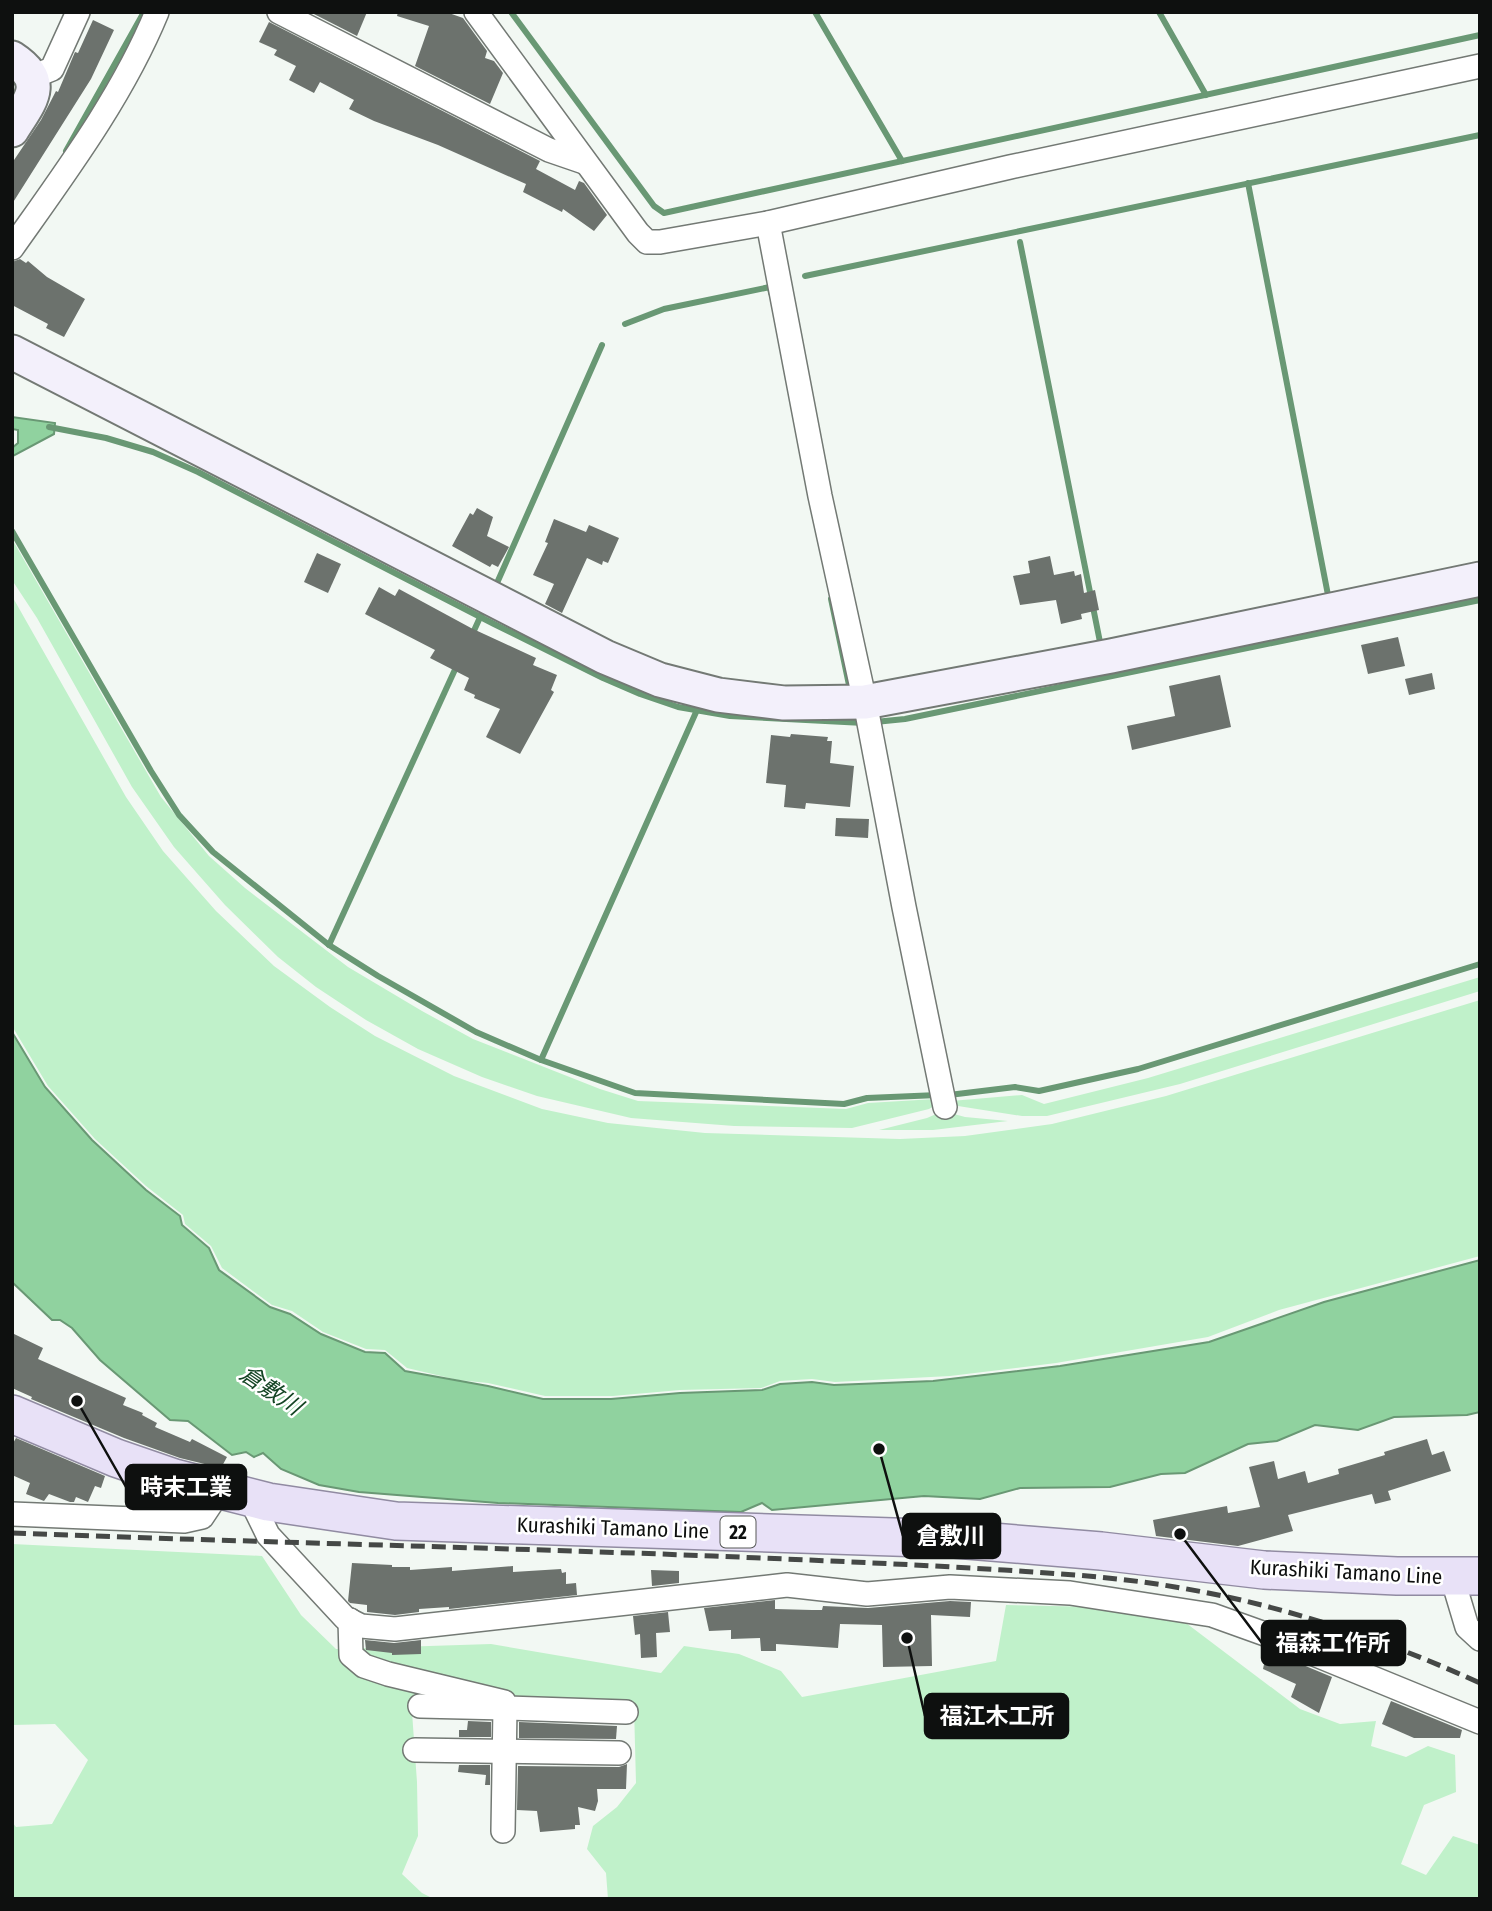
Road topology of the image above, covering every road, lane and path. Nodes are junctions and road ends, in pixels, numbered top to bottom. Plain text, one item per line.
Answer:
1 (78, 12) edge
2 (157, 12) edge
3 (279, 12) edge
4 (476, 12) edge
5 (1480, 66) edge
6 (22, 67) edge
7 (12, 130) edge
8 (584, 162) junction
9 (768, 223) junction
10 (12, 248) edge
11 (12, 352) edge
12 (1480, 579) edge
13 (868, 716) junction
14 (943, 1099) dead end
15 (12, 1414) edge
16 (235, 1494) junction
17 (12, 1514) edge
18 (1466, 1576) edge
19 (351, 1620) junction
20 (1480, 1639) edge
21 (420, 1706) dead end
22 (505, 1708) junction
23 (626, 1712) dead end
24 (1480, 1722) edge
25 (415, 1750) dead end
26 (505, 1751) junction
27 (619, 1753) dead end
28 (503, 1831) dead end

1 - 6 street
2 - 10 street
3 - 8 street
4 - 8 street
5 - 9 street
6 - 7 street
8 - 9 street
9 - 13 street
11 - 13 street
12 - 13 street
13 - 14 street
15 - 16 main road, Kurashiki Tamano Line / 22
16 - 17 street
16 - 18 main road, Kurashiki Tamano Line / 22
16 - 19 street
18 - 20 street
19 - 22 street
19 - 24 street
21 - 22 street
22 - 23 street
22 - 26 street
25 - 26 street
26 - 27 street
26 - 28 street

